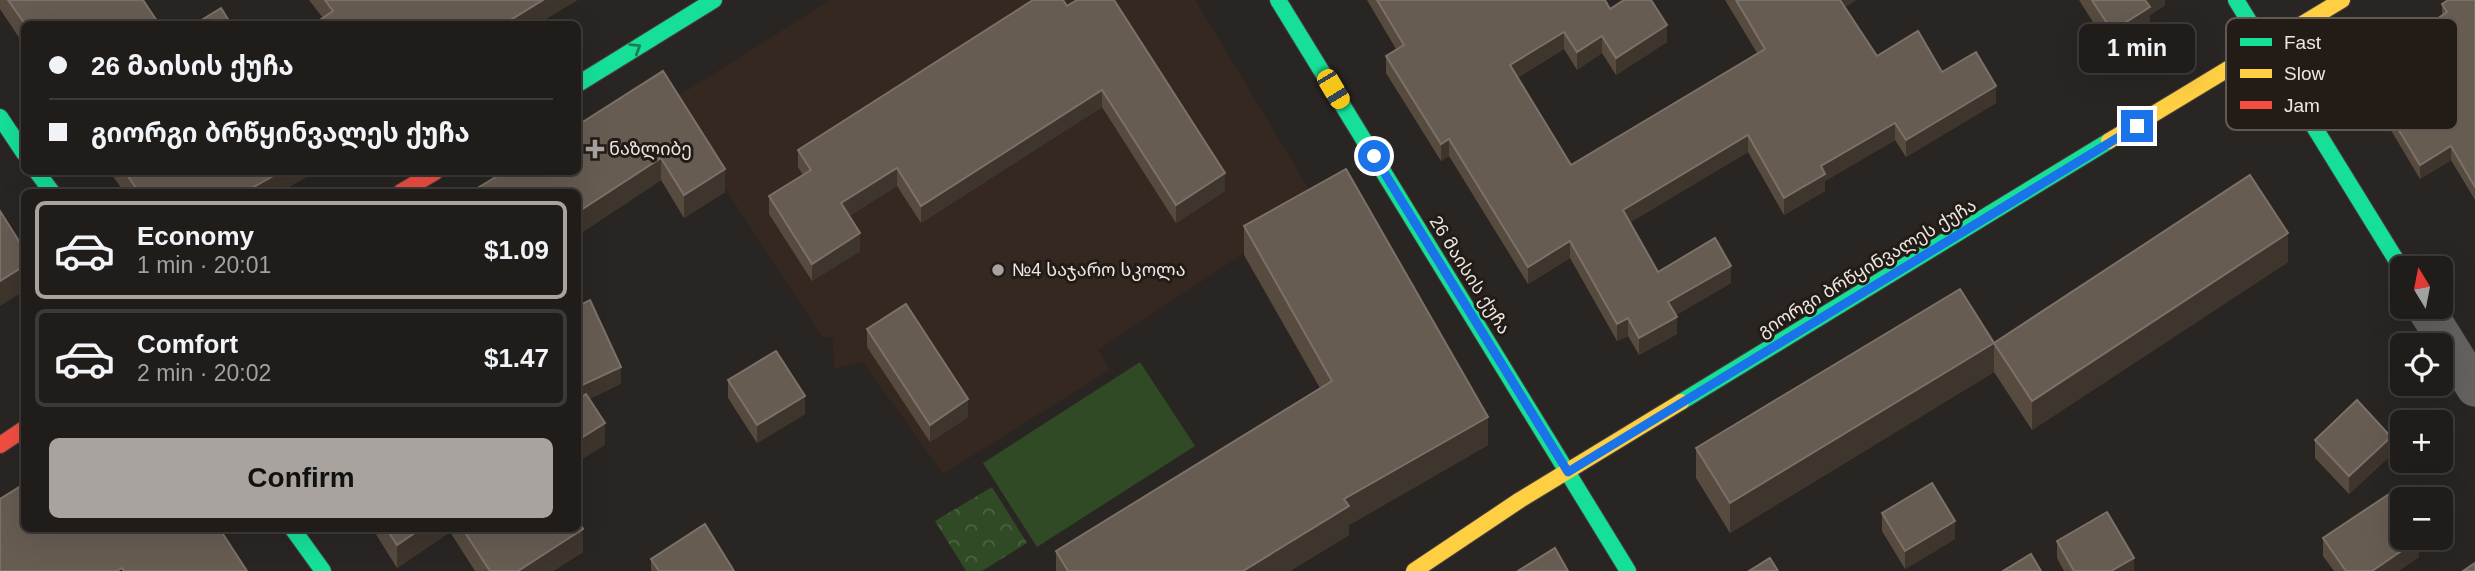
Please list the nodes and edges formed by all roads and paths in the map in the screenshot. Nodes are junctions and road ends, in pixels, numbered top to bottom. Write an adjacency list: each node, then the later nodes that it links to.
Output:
1 (714, 0): 8 (street, one-way to 1)
2 (1278, 0): 19 (street, 26 მაისის ქუჩა)
3 (2236, 0): 5 (street)
4 (2342, 0): 6 (street, გიორგი ბრწყინვალეს ქუჩა)
5 (2247, 18)
6 (2314, 18)
7 (2226, 72): 19 (street, გიორგი ბრწყინვალეს ქუჩა)
8 (581, 82)
9 (0, 117): 11 (street)
10 (2316, 130): 14 (street)
11 (21, 148)
12 (430, 175): 13 (street)
13 (406, 189)
14 (2394, 256)
15 (2432, 319): 16 (street)
16 (2475, 388)
17 (21, 431): 18 (street)
18 (0, 445)
19 (1568, 472): 22 (street, გიორგი ბრწყინვალეს ქუჩა); 23 (street, 26 მაისის ქუჩა)
20 (295, 532): 21 (street)
21 (323, 571)
22 (1414, 571)
23 (1628, 571)

